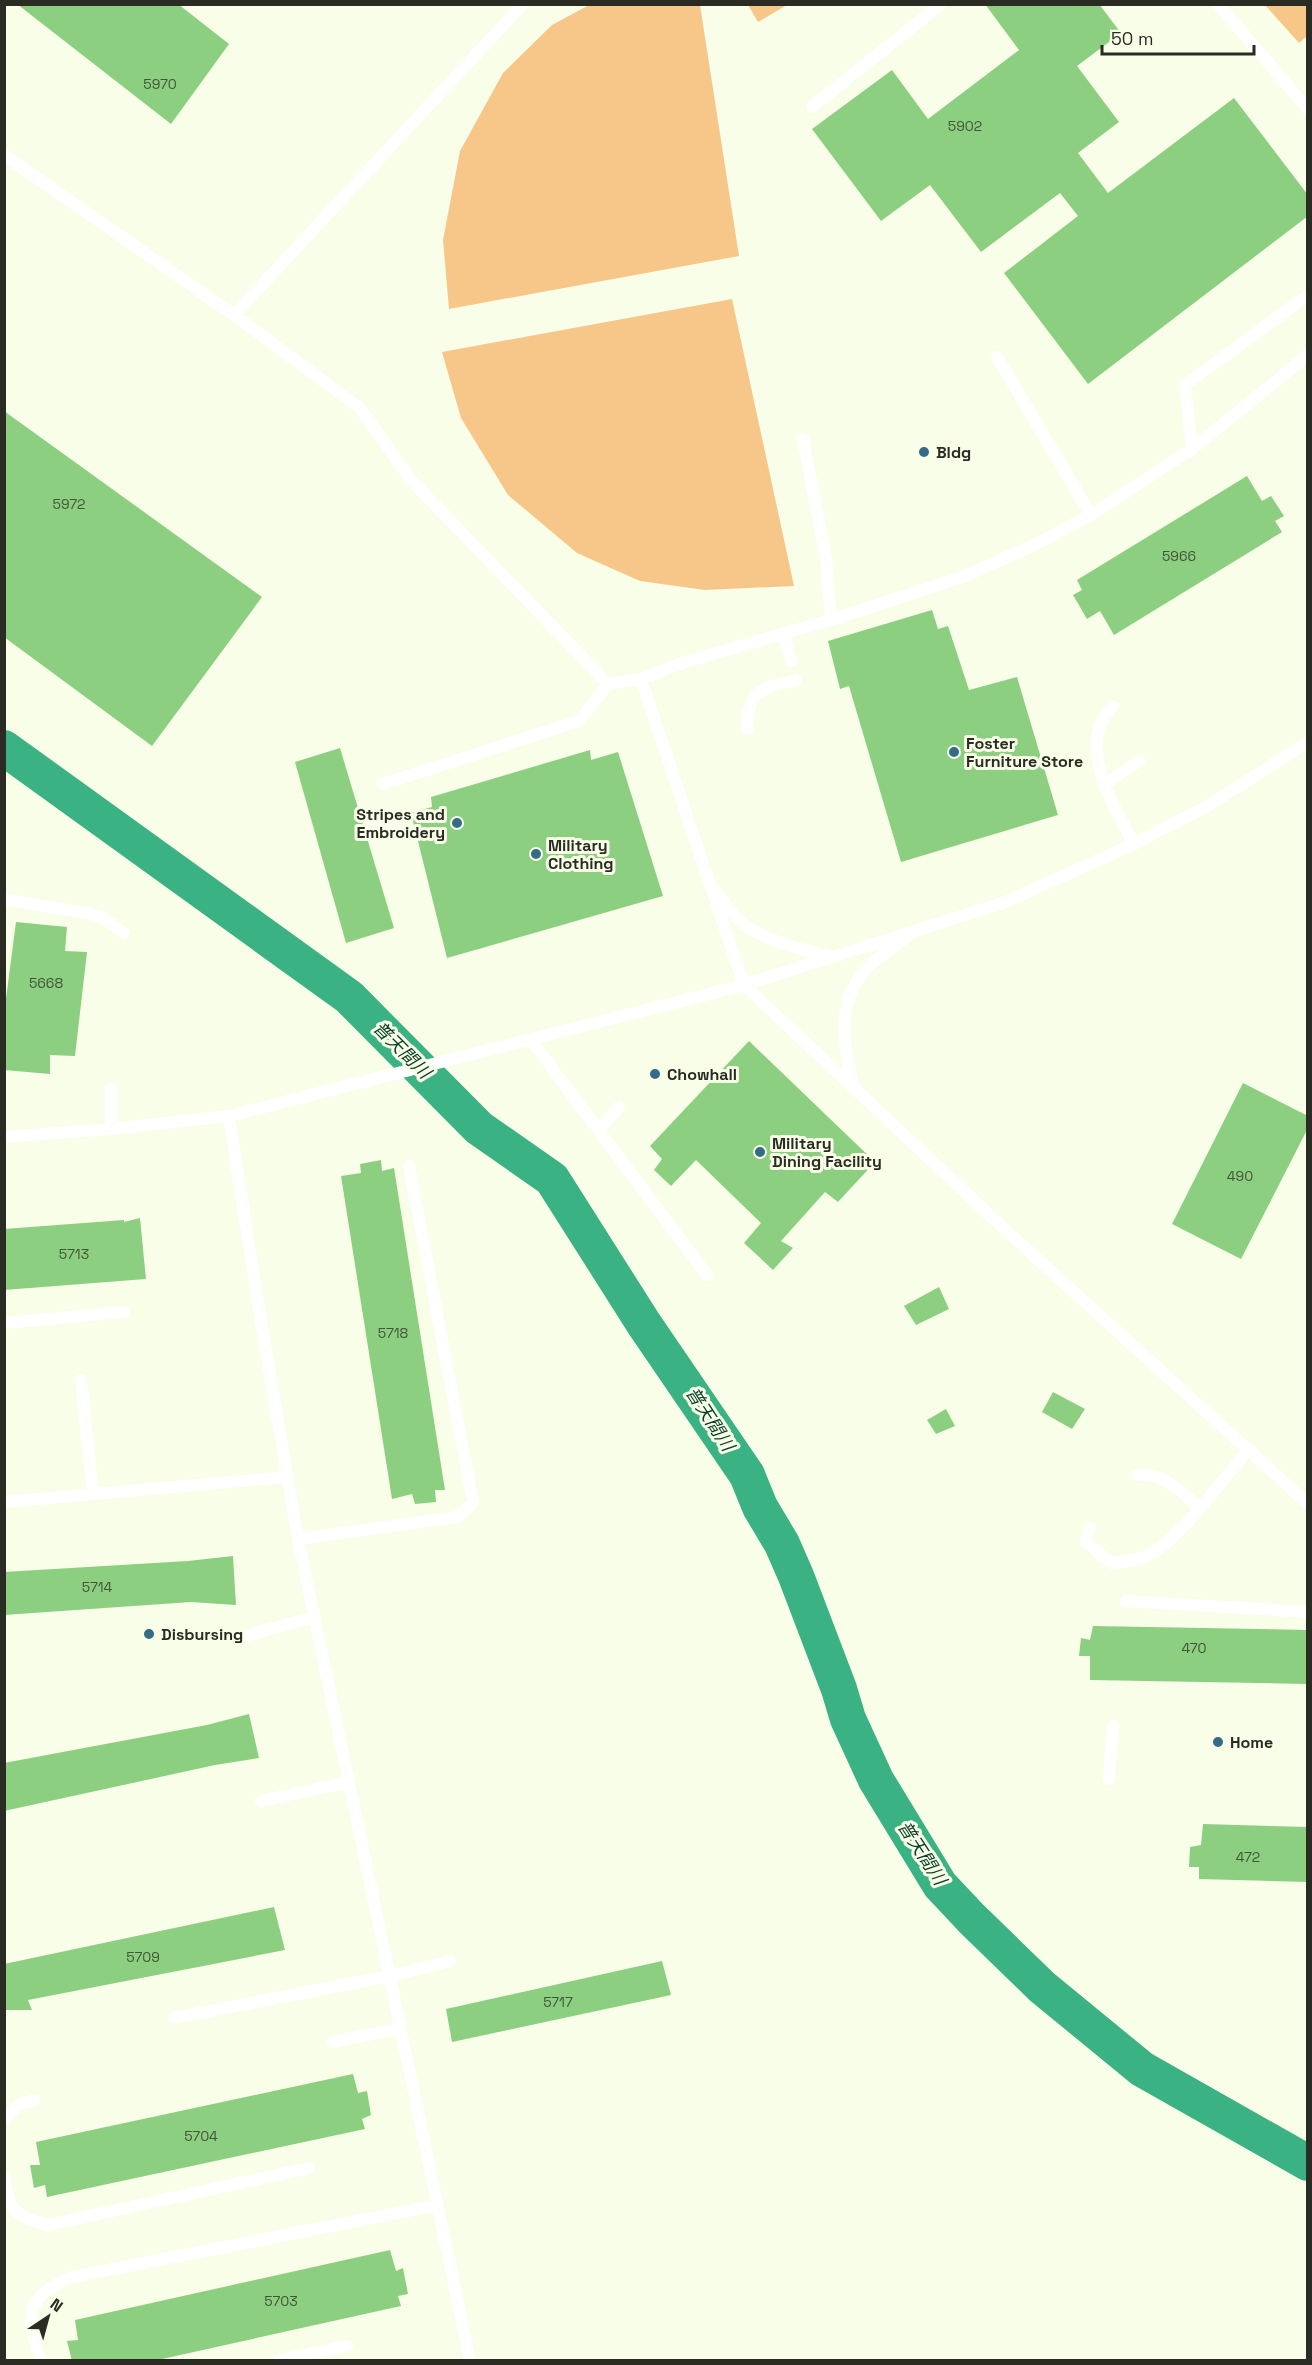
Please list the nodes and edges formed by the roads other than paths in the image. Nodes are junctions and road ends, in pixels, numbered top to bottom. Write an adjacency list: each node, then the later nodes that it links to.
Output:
1 (523, 4): 8 (lane)
2 (941, 4): 4 (lane)
3 (1218, 4): 5 (lane)
4 (812, 108)
5 (1308, 109)
6 (4, 155): 8 (lane)
7 (1308, 295): 12 (lane)
8 (234, 315): 19 (lane)
9 (1308, 355): 12 (lane)
10 (997, 357): 13 (lane)
11 (803, 439): 14 (lane)
12 (1192, 449): 13 (lane)
13 (1091, 515): 14 (lane)
14 (831, 620): 15 (lane)
15 (783, 633): 16 (lane); 17 (lane)
16 (791, 661)
17 (640, 680): 19 (lane); 27 (lane)
18 (796, 680): 21 (lane)
19 (608, 684): 24 (lane)
20 (1113, 706): 25 (lane)
21 (747, 729)
22 (1308, 742): 26 (lane)
23 (1138, 761): 25 (lane)
24 (383, 784)
25 (1104, 785): 26 (lane)
26 (1134, 844): 29 (lane)
27 (709, 880): 31 (lane); 32 (lane)
28 (8, 900): 30 (lane)
29 (915, 931): 31 (lane); 34 (lane)
30 (124, 933)
31 (832, 957): 32 (lane)
32 (744, 985): 33 (lane); 34 (lane)
33 (531, 1040): 37 (lane); 39 (lane)
34 (853, 1087): 46 (lane)
35 (111, 1089): 38 (lane)
36 (619, 1107): 39 (lane)
37 (229, 1116): 38 (lane); 48 (lane)
38 (111, 1129): 40 (lane)
39 (599, 1130): 42 (lane)
40 (4, 1137)
41 (408, 1166): 54 (lane)
42 (707, 1275)
43 (124, 1312): 44 (lane)
44 (4, 1323)
45 (81, 1380): 49 (lane)
46 (1249, 1449): 51 (lane); 52 (lane)
47 (1137, 1474): 52 (lane)
48 (286, 1477): 49 (lane); 54 (lane)
49 (93, 1494): 50 (lane)
50 (4, 1502)
51 (1308, 1504)
52 (1199, 1507): 53 (lane)
53 (1090, 1528)
54 (298, 1539): 57 (lane)
55 (1126, 1601): 56 (lane)
56 (1308, 1612)
57 (314, 1617): 58 (lane); 61 (lane)
58 (238, 1638)
59 (1113, 1726): 60 (lane)
60 (1110, 1779)
61 (349, 1782): 62 (lane); 64 (lane)
62 (261, 1801)
63 (450, 1961): 64 (lane)
64 (390, 1976): 65 (lane); 66 (lane)
65 (174, 2018)
66 (401, 2028): 67 (lane); 72 (lane)
67 (333, 2042)
68 (34, 2100): 69 (lane)
69 (4, 2120)
70 (309, 2168): 71 (lane)
71 (4, 2177)
72 (438, 2205): 74 (lane); 76 (lane)
73 (347, 2346): 75 (lane)
74 (40, 2361)
75 (280, 2361)
76 (470, 2361)

